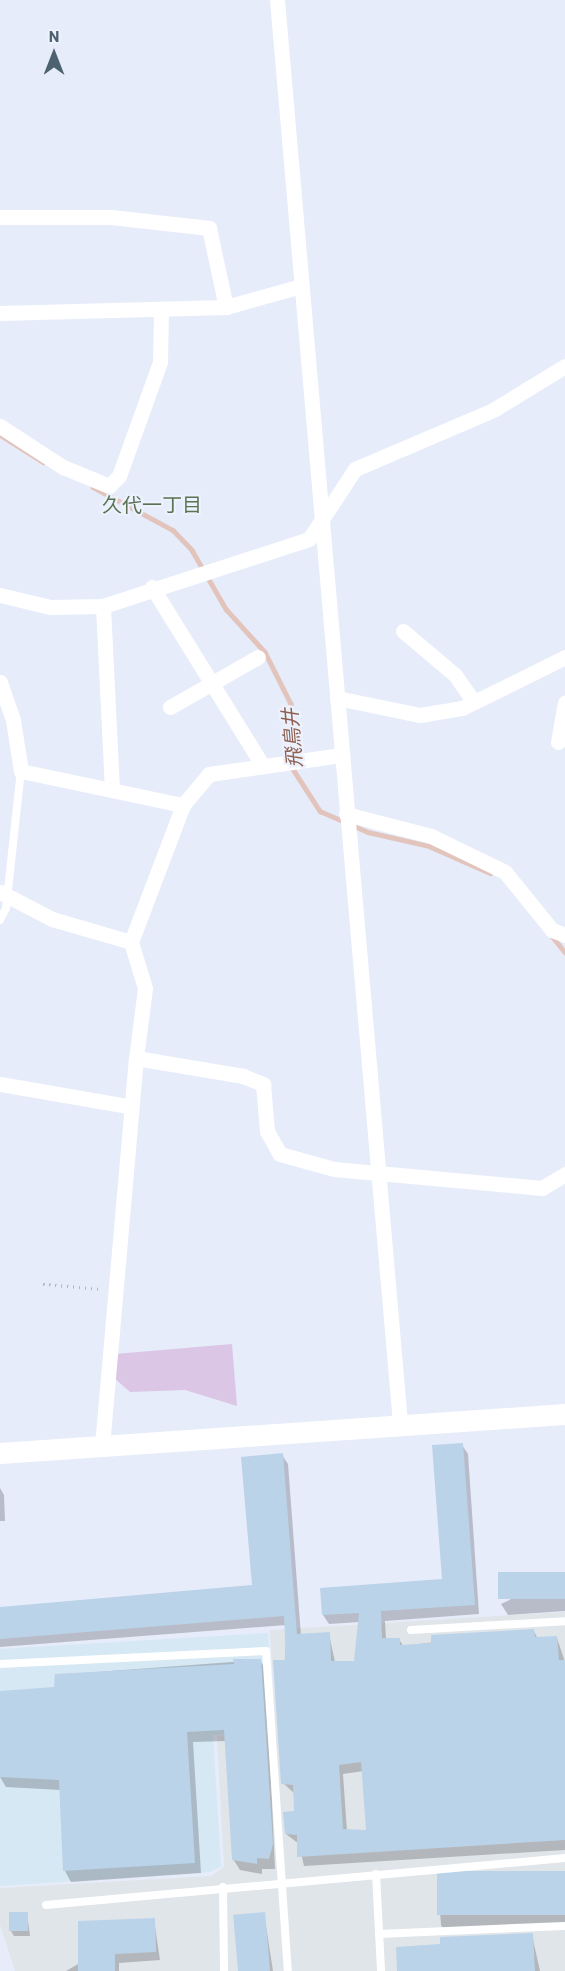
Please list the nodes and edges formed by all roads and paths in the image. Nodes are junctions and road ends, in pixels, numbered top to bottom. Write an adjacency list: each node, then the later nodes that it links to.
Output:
1 (277, 0): 3 (street)
2 (0, 217): 4 (street)
3 (301, 286): 4 (street); 9 (street)
4 (226, 307): 5 (street)
5 (161, 309): 6 (street); 8 (street)
6 (0, 313)
7 (565, 366): 9 (street)
8 (0, 426)
9 (322, 523): 10 (street); 18 (street)
10 (152, 587): 12 (street); 17 (street)
11 (0, 595): 12 (street)
12 (103, 606): 26 (street)
13 (403, 631): 19 (street)
14 (258, 657): 17 (street)
15 (565, 657): 19 (street)
16 (0, 682): 25 (street)
17 (212, 684): 21 (street); 24 (street)
18 (337, 698): 19 (street); 23 (street)
19 (474, 702)
20 (565, 704): 22 (street)
21 (170, 707)
22 (558, 742)
23 (341, 755): 24 (street); 28 (street)
24 (263, 766): 27 (street)
25 (21, 771): 26 (street); 29 (lane)
26 (112, 790): 27 (street)
27 (183, 805): 32 (street)
28 (346, 814): 31 (street); 36 (street)
29 (3, 894): 30 (lane); 32 (street)
30 (0, 920)
31 (565, 935)
32 (131, 942): 33 (street)
33 (136, 1058): 35 (street); 36 (street)
34 (0, 1084): 35 (street)
35 (128, 1106): 39 (street)
36 (377, 1173): 37 (street); 41 (street)
37 (565, 1174)
38 (43, 1284): 39 (path)
39 (113, 1290): 42 (street)
40 (565, 1414): 41 (street)
41 (400, 1424): 42 (street)
42 (102, 1446): 43 (street)
43 (0, 1453)
44 (565, 1621): 45 (lane)
45 (411, 1630)
46 (0, 1665): 49 (lane)
47 (565, 1858): 48 (lane)
48 (376, 1874): 49 (lane); 53 (lane)
49 (283, 1882): 50 (lane); 55 (lane)
50 (223, 1887): 51 (lane); 54 (lane)
51 (46, 1905)
52 (565, 1926): 53 (lane)
53 (379, 1934): 56 (lane)
54 (225, 1971)
55 (288, 1971)
56 (381, 1971)

